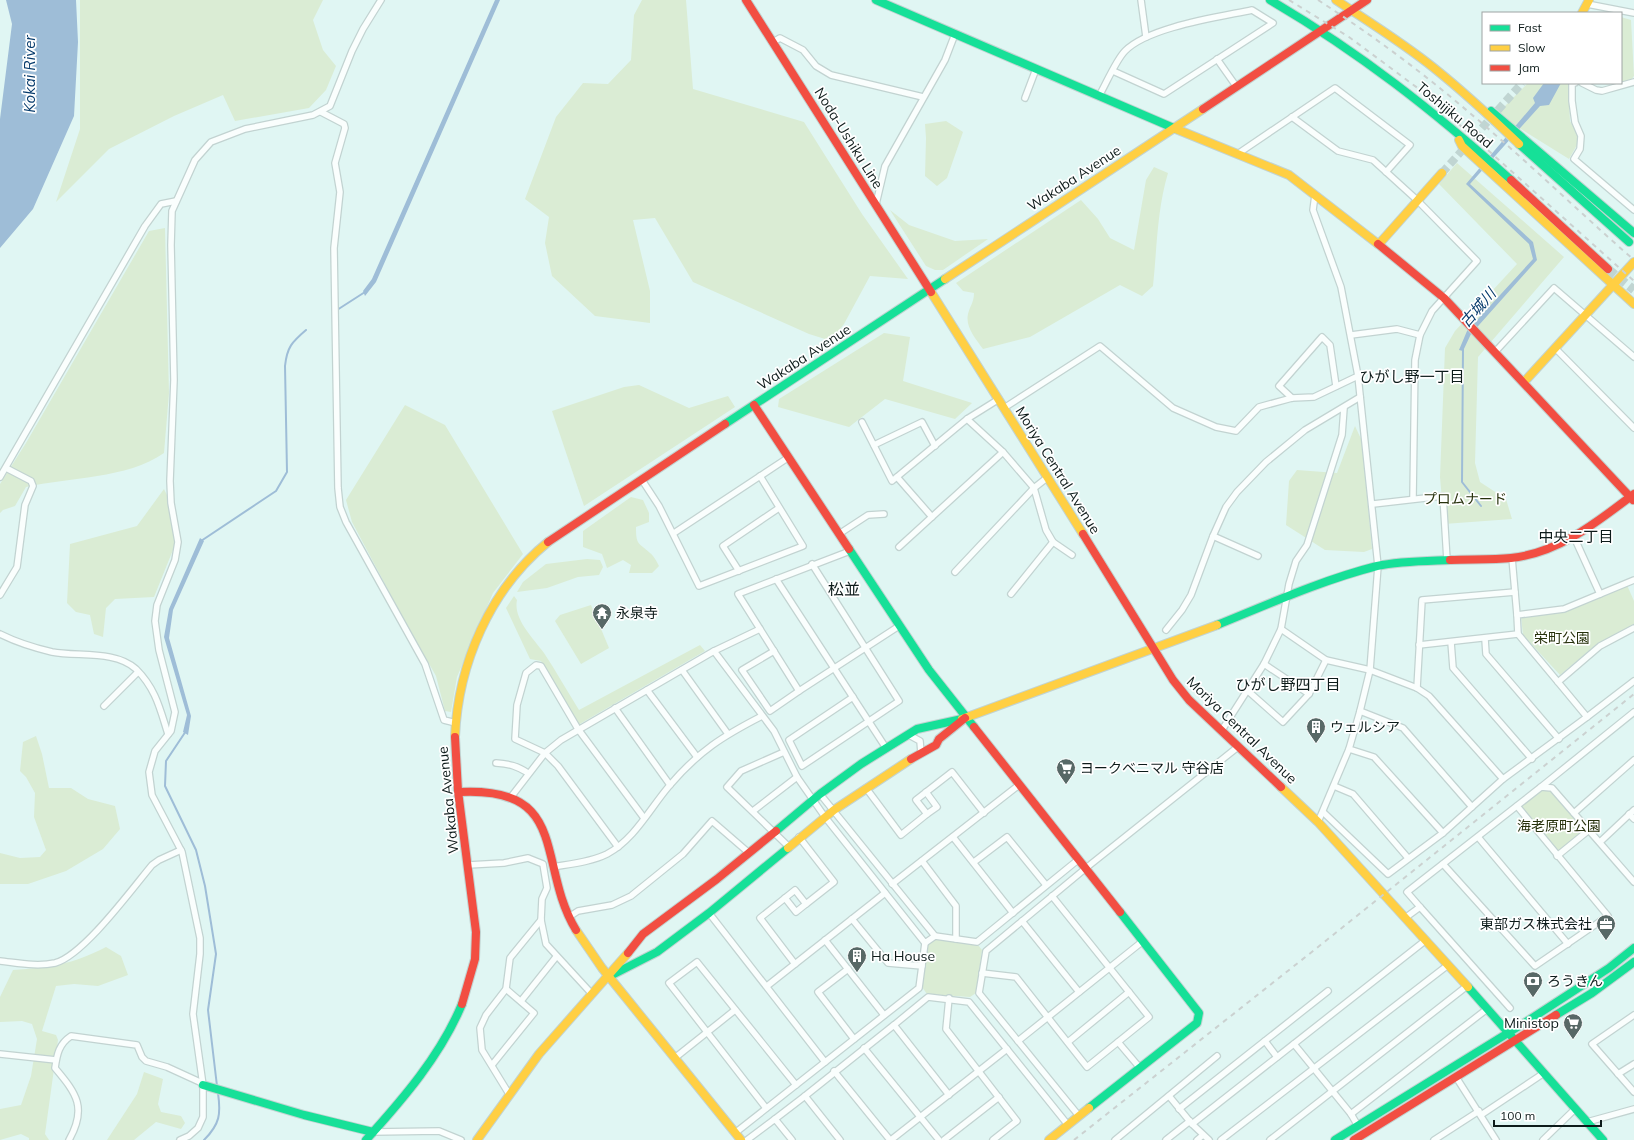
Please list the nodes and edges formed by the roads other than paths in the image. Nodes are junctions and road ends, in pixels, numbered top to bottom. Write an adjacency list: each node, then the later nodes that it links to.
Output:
1 (382, 0): 27 (street)
2 (746, 0): 15 (main road, Noda-Ushiku Line)
3 (876, 0): 13 (main road)
4 (1141, 0): 14 (street)
5 (1270, 0): 12 (main road, Toshijiku Road)
6 (1336, 0): 9 (main road, Toshijiku Road)
7 (1368, 0): 9 (main road, Wakaba Avenue)
8 (1588, 2): 10 (main road); 11 (street)
9 (1352, 10): 12 (main road, Wakaba Avenue); 17 (main road, Toshijiku Road)
10 (1583, 12)
11 (1634, 14)
12 (1320, 30): 23 (main road, Wakaba Avenue); 30 (main road, Toshijiku Road)
13 (954, 34): 18 (main road); 25 (street)
14 (1146, 37): 16 (street); 19 (street)
15 (773, 42): 25 (street); 37 (main road, Noda-Ushiku Line)
16 (1217, 59): 19 (street); 23 (street)
17 (1434, 68): 39 (main road); 40 (main road, Toshijiku Road)
18 (1036, 69): 24 (main road); 26 (street)
19 (1113, 71): 24 (street)
20 (1634, 82): 22 (street)
21 (1572, 84): 38 (street)
22 (1584, 84)
23 (1236, 86): 29 (main road, Wakaba Avenue)
24 (1099, 96): 29 (main road)
25 (923, 97): 37 (street)
26 (1025, 98)
27 (321, 112): 36 (street); 142 (street)
28 (1292, 117): 31 (street); 32 (street); 32 (street)
29 (1174, 128): 31 (main road); 45 (main road, Wakaba Avenue)
30 (1453, 130): 43 (main road, Toshijiku Road); 44 (main road)
31 (1239, 153): 34 (main road)
32 (1386, 172): 35 (street)
33 (1442, 173): 35 (main road)
34 (1315, 195): 41 (main road); 49 (street)
35 (1418, 200): 41 (main road); 46 (street)
36 (176, 201): 70 (street); 145 (street)
37 (876, 204): 45 (main road, Noda-Ushiku Line)
38 (1634, 210)
39 (1634, 233)
40 (1629, 242)
41 (1379, 244): 46 (main road)
42 (1634, 262): 44 (main road)
43 (1608, 269)
44 (1613, 285): 47 (main road); 48 (main road)
45 (930, 289): 59 (main road, Moriya Central Avenue); 60 (main road, Wakaba Avenue)
46 (1444, 298): 50 (street); 52 (main road)
47 (1634, 304)
48 (1585, 316): 51 (main road); 52 (street); 53 (street)
49 (1351, 335): 50 (street); 54 (street)
50 (1420, 335): 78 (street)
51 (1556, 349): 55 (main road); 65 (street)
52 (1495, 352): 55 (main road)
53 (1634, 357)
54 (1358, 376): 56 (street); 58 (street)
55 (1524, 382): 77 (main road)
56 (1336, 386): 57 (street); 57 (street)
57 (1292, 398): 61 (street)
58 (1360, 398): 62 (street); 79 (street)
59 (999, 399): 61 (main road, Moriya Central Avenue); 63 (street)
60 (754, 405): 69 (main road); 75 (main road, Wakaba Avenue)
61 (1004, 408): 74 (main road, Moriya Central Avenue)
62 (1344, 408): 85 (street); 104 (street)
63 (967, 419): 67 (street); 68 (street)
64 (862, 422): 66 (street)
65 (1634, 428)
66 (874, 445): 67 (street); 73 (street)
67 (935, 446): 73 (street)
68 (1003, 452): 76 (street); 82 (street)
69 (789, 457): 71 (street); 84 (main road)
70 (6, 468): 72 (street); 103 (street)
71 (760, 476): 80 (street); 83 (street)
72 (0, 477)
73 (897, 477): 82 (street)
74 (1048, 477): 76 (street); 117 (main road, Moriya Central Avenue)
75 (642, 480): 83 (street); 142 (main road, Wakaba Avenue)
76 (1034, 488): 87 (street); 97 (street)
77 (1633, 497): 86 (main road)
78 (1412, 498): 79 (street); 93 (street)
79 (1373, 504): 95 (street)
80 (779, 508): 96 (street); 96 (street)
81 (884, 514): 84 (street)
82 (932, 517): 88 (street)
83 (674, 533): 96 (street)
84 (839, 534): 89 (main road)
85 (1213, 536): 91 (street); 110 (street)
86 (1574, 537): 92 (main road); 102 (street)
87 (1053, 542): 90 (street); 101 (street)
88 (899, 547)
89 (850, 551): 94 (street); 106 (main road)
90 (1072, 555)
91 (1258, 556)
92 (1512, 558): 93 (main road); 100 (street)
93 (1447, 560): 95 (main road)
94 (812, 564): 98 (street); 116 (street)
95 (1378, 566): 104 (main road); 124 (street)
96 (739, 571)
97 (955, 572)
98 (776, 579): 108 (street); 122 (street)
99 (1634, 580): 102 (street)
100 (1515, 592): 105 (street); 115 (street)
101 (1011, 594)
102 (1600, 594): 105 (street)
103 (0, 595)
104 (1286, 597): 107 (street); 117 (main road)
105 (1516, 615): 112 (street)
106 (899, 626): 116 (street); 140 (main road)
107 (1281, 628): 120 (street); 121 (street)
108 (760, 629): 118 (street); 119 (street)
109 (1634, 629): 127 (street)
110 (1166, 630)
111 (0, 634): 125 (street)
112 (1518, 634): 113 (street); 127 (street)
113 (1485, 639): 114 (street); 148 (street)
114 (1451, 642): 115 (street); 156 (street)
115 (1419, 645): 128 (street)
116 (865, 649): 122 (street); 141 (street)
117 (1154, 649): 140 (main road); 144 (main road, Moriya Central Avenue)
118 (714, 651): 123 (street); 138 (street)
119 (774, 651): 130 (street); 130 (street)
120 (1326, 660): 124 (street); 132 (street)
121 (1264, 664): 131 (street); 132 (street)
122 (834, 669): 130 (street); 133 (street)
123 (682, 670): 129 (street); 146 (street)
124 (1370, 670): 128 (street); 136 (street)
125 (138, 672): 134 (street); 145 (street)
126 (1634, 681): 139 (street)
127 (1558, 682): 139 (street)
128 (1417, 688): 161 (street)
129 (647, 690): 135 (street); 155 (street)
130 (799, 691)
131 (1248, 691): 132 (street); 144 (street)
132 (1309, 694)
133 (853, 697): 141 (street); 141 (street)
134 (104, 706)
135 (615, 708): 143 (street); 162 (street)
136 (1360, 711): 151 (street); 173 (street)
137 (1634, 712): 165 (street)
138 (762, 716): 146 (street); 152 (street)
139 (1587, 717): 148 (street)
140 (965, 718): 147 (main road); 154 (main road); 163 (main road)
141 (868, 721): 150 (street)
142 (456, 723): 167 (main road, Wakaba Avenue)
143 (578, 729): 153 (street); 153 (street); 182 (street)
144 (1222, 730): 149 (main road, Moriya Central Avenue)
145 (168, 734): 194 (street)
146 (728, 734): 155 (street)
147 (909, 735): 150 (main road); 154 (street)
148 (1559, 739): 156 (street)
149 (1239, 746): 184 (main road, Moriya Central Avenue); 204 (street)
150 (886, 748): 169 (main road)
151 (1349, 749): 164 (street); 187 (street)
152 (784, 752): 160 (street); 175 (street)
153 (545, 753): 159 (street); 193 (street)
154 (921, 753): 166 (main road)
155 (697, 757): 162 (street)
156 (1532, 759): 161 (street)
157 (1634, 760): 180 (street)
158 (496, 763): 159 (street)
159 (528, 773): 170 (street)
160 (797, 777): 171 (street); 175 (street)
161 (1503, 780): 173 (street)
162 (670, 784): 182 (street)
163 (1019, 785): 178 (street); 198 (main road)
164 (1334, 786): 176 (street); 197 (street)
165 (1542, 787): 172 (street); 180 (street)
166 (866, 788): 174 (main road); 179 (street)
167 (459, 792): 170 (main road); 202 (main road, Wakaba Avenue)
168 (926, 792): 178 (street); 179 (street); 179 (street)
169 (820, 794): 171 (main road); 174 (street)
170 (511, 797): 203 (main road)
171 (813, 799): 181 (street); 186 (main road)
172 (1516, 806): 190 (street); 196 (street)
173 (1472, 807): 187 (street)
174 (834, 810): 181 (main road); 206 (street)
175 (753, 811): 186 (street)
176 (1323, 812): 184 (street); 197 (street)
177 (1632, 812): 183 (street); 191 (street)
178 (984, 813): 189 (street)
179 (927, 814)
180 (1574, 814): 185 (street)
181 (825, 817): 188 (main road); 208 (street)
182 (644, 818): 193 (street)
183 (1634, 819)
184 (1318, 822): 216 (main road, Moriya Central Avenue)
185 (1589, 830): 191 (street); 196 (street)
186 (774, 832): 192 (street); 195 (main road)
187 (1442, 833): 197 (street)
188 (799, 837): 192 (main road); 211 (street)
189 (953, 837): 199 (street); 200 (street)
190 (1478, 837): 201 (street); 226 (street)
191 (1600, 842): 205 (street)
192 (788, 846): 213 (main road)
193 (618, 847): 203 (street)
194 (181, 850): 229 (street); 280 (street)
195 (749, 853): 215 (street); 237 (main road)
196 (1557, 856): 226 (street)
197 (1408, 858)
198 (1079, 859): 204 (main road); 207 (street)
199 (922, 861): 206 (street); 221 (street)
200 (974, 862): 207 (street); 214 (street)
201 (1443, 864): 212 (street); 226 (street)
202 (468, 865): 218 (street); 302 (main road, Wakaba Avenue)
203 (553, 867): 215 (main road)
204 (1086, 868): 209 (street); 224 (main road)
205 (1634, 882)
206 (892, 884): 220 (street)
207 (1046, 886): 214 (street)
208 (885, 893): 217 (street); 225 (street)
209 (1052, 896): 219 (street); 234 (street)
210 (785, 898): 211 (street); 211 (street); 231 (street)
211 (806, 904)
212 (1420, 907): 216 (street); 247 (street)
213 (708, 913): 237 (main road); 238 (street)
214 (1013, 913): 221 (street)
215 (569, 917): 237 (main road)
216 (1405, 918): 223 (main road, Moriya Central Avenue)
217 (852, 919): 222 (street); 233 (street)
218 (540, 920): 228 (street); 240 (street)
219 (1022, 921): 236 (street); 242 (street)
220 (935, 936): 221 (street); 225 (street)
221 (956, 938)
222 (825, 940): 231 (street); 235 (street)
223 (1426, 940): 232 (main road, Moriya Central Avenue); 262 (street)
224 (1142, 941): 234 (street); 273 (main road)
225 (925, 943): 233 (street)
226 (1568, 944)
227 (1634, 948): 255 (main road)
228 (556, 957): 244 (street); 246 (street)
229 (0, 961)
230 (1634, 962): 257 (main road)
231 (796, 964): 238 (street)
232 (1448, 965): 239 (main road, Moriya Central Avenue); 274 (street)
233 (922, 966): 250 (street)
234 (1109, 967): 242 (street); 243 (street)
235 (848, 969): 250 (street); 256 (street)
236 (982, 973): 252 (street); 258 (street)
237 (609, 976): 244 (main road); 267 (main road)
238 (767, 986): 270 (street)
239 (1467, 986): 248 (main road, Moriya Central Avenue); 282 (street)
240 (506, 989): 246 (street); 272 (street)
241 (1328, 991): 259 (street)
242 (1079, 992): 252 (street)
243 (1129, 992): 260 (street); 261 (street)
244 (591, 993): 284 (main road)
245 (949, 998): 253 (street); 264 (street); 276 (street)
246 (521, 1001): 272 (street)
247 (1510, 1008)
248 (1487, 1009): 255 (main road, Moriya Central Avenue); 294 (street)
249 (735, 1010): 254 (street); 254 (street); 281 (street)
250 (884, 1015): 256 (street)
251 (1634, 1015): 278 (street)
252 (1048, 1017): 258 (street); 260 (street)
253 (894, 1025): 263 (street); 285 (street)
254 (707, 1032): 267 (street); 289 (street)
255 (1508, 1033): 257 (main road, Moriya Central Avenue); 301 (main road)
256 (854, 1039): 270 (street)
257 (1515, 1040): 277 (main road, Moriya Central Avenue); 279 (main road)
258 (1018, 1041): 295 (street)
259 (1265, 1041): 268 (street); 290 (street)
260 (1068, 1042): 261 (street)
261 (1118, 1042): 273 (street)
262 (1294, 1044): 268 (street); 274 (street)
263 (864, 1048): 275 (street); 296 (street)
264 (1007, 1050): 276 (street); 300 (street)
265 (0, 1054): 269 (street)
266 (1217, 1056): 287 (street)
267 (676, 1057): 303 (main road)
268 (1277, 1057): 299 (street)
269 (56, 1060): 280 (street); 307 (street)
270 (825, 1062): 281 (street)
271 (1634, 1064): 278 (street)
272 (492, 1065): 284 (street)
273 (1140, 1068): 295 (main road)
274 (1313, 1069): 282 (street); 324 (street)
275 (834, 1071): 286 (street); 315 (street)
276 (979, 1072): 285 (street); 288 (street)
277 (1544, 1073): 291 (main road, Moriya Central Avenue); 293 (street)
278 (1618, 1074): 283 (street)
279 (1456, 1077): 293 (street); 305 (main road)
280 (202, 1084): 302 (main road); 308 (street)
281 (796, 1085): 289 (street)
282 (1332, 1092): 294 (street); 325 (street)
283 (1634, 1092)
284 (509, 1094): 306 (main road)
285 (950, 1095): 296 (street)
286 (805, 1096): 297 (street); 314 (street)
287 (1169, 1096): 290 (street); 320 (street)
288 (999, 1097): 317 (street); 318 (street)
289 (766, 1108): 303 (street)
290 (1180, 1109): 299 (street)
291 (1575, 1109): 298 (main road, Moriya Central Avenue); 330 (street)
292 (1634, 1109): 298 (street)
293 (1480, 1113): 328 (street); 329 (street)
294 (1351, 1114): 301 (street)
295 (1079, 1116): 300 (main road)
296 (921, 1117): 315 (street); 316 (street)
297 (775, 1119): 312 (street); 313 (street)
298 (1587, 1122): 331 (main road, Moriya Central Avenue)
299 (1191, 1123): 304 (street); 321 (street)
300 (1068, 1125): 319 (main road)
301 (1358, 1126): 326 (main road)
302 (373, 1132): 309 (main road, Wakaba Avenue); 310 (street)
303 (736, 1133): 311 (main road)
304 (1203, 1135): 322 (street); 323 (street)
305 (1366, 1136): 327 (main road)
306 (479, 1139)
307 (68, 1140)
308 (180, 1140)
309 (366, 1140)
310 (461, 1140)
311 (741, 1140)
312 (747, 1140)
313 (792, 1140)
314 (840, 1140)
315 (890, 1140)
316 (939, 1140)
317 (944, 1140)
318 (993, 1140)
319 (1049, 1140)
320 (1115, 1140)
321 (1166, 1140)
322 (1197, 1140)
323 (1209, 1140)
324 (1221, 1140)
325 (1270, 1140)
326 (1335, 1140)
327 (1354, 1140)
328 (1434, 1140)
329 (1496, 1140)
330 (1543, 1140)
331 (1603, 1140)

